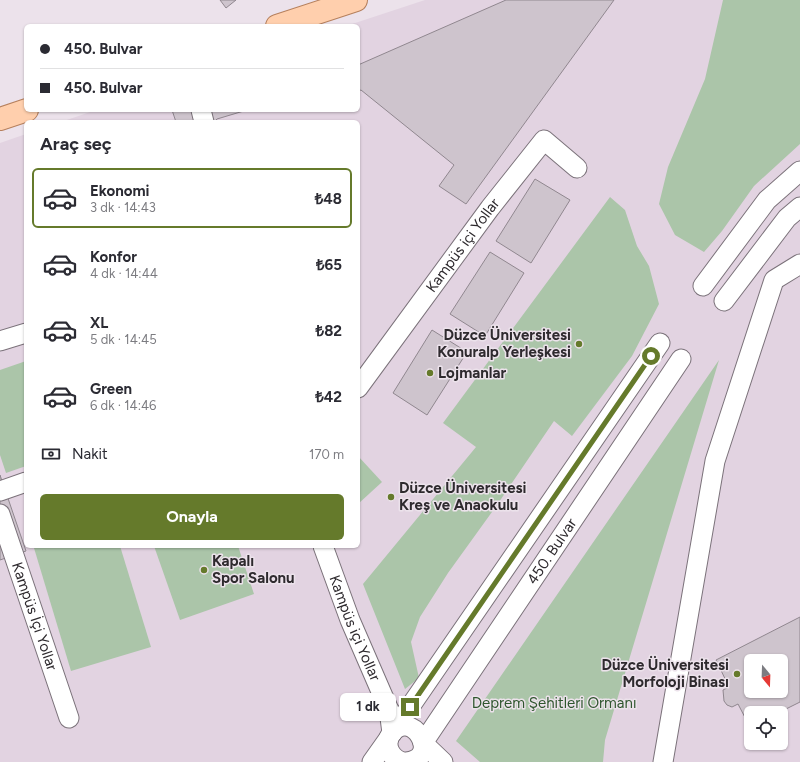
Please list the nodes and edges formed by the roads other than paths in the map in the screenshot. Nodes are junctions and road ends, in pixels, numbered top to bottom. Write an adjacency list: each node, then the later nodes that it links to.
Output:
1 (356, 0): 2 (main road)
2 (283, 24)
3 (24, 111): 4 (main road)
4 (0, 119)
5 (577, 168): 13 (street, Kampüs içi Yollar)
6 (800, 171): 7 (street)
7 (800, 206)
8 (800, 264): 25 (street)
9 (24, 334): 10 (street)
10 (0, 342)
11 (660, 343): 19 (street, 450. Bulvar)
12 (681, 360): 20 (street, 450. Bulvar)
13 (360, 385)
14 (24, 483): 15 (street)
15 (0, 491)
16 (0, 514): 18 (street, Kampüs İçi Yollar)
17 (324, 548): 19 (street, Kampüs içi Yollar)
18 (69, 718)
19 (390, 736): 20 (street); 21 (street, 450. Bulvar); 22 (street)
20 (423, 743): 23 (street); 24 (street)
21 (372, 762)
22 (406, 762): 23 (street)
23 (411, 762)
24 (443, 762)
25 (663, 762)

